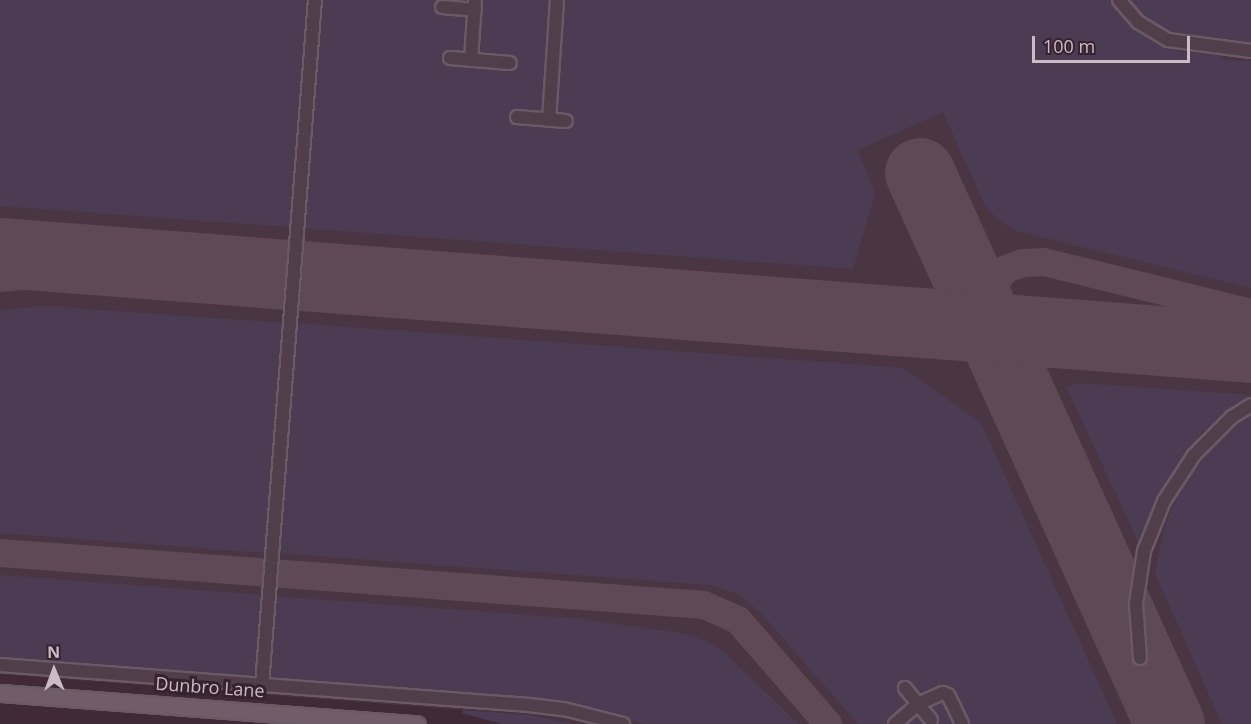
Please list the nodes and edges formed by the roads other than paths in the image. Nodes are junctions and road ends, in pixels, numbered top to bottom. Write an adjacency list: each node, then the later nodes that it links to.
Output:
1 (315, 0): 16 (lane)
2 (557, 0): 11 (lane)
3 (1119, 0): 6 (lane)
4 (475, 5): 5 (lane); 8 (lane)
5 (442, 7)
6 (1251, 51)
7 (450, 58): 8 (lane)
8 (471, 60): 9 (lane)
9 (510, 63)
10 (517, 117): 11 (lane)
11 (549, 120): 12 (lane)
12 (566, 121)
13 (1251, 405): 14 (lane)
14 (1140, 658)
15 (0, 665): 16 (lane)
16 (262, 685): 23 (lane)
17 (905, 688): 19 (lane)
18 (0, 693): 20 (main road, Dunbro Lane)
19 (918, 704): 21 (lane); 24 (lane); 25 (lane)
20 (288, 718): 22 (main road, Dunbro Lane)
21 (931, 720)
22 (417, 724)
23 (624, 724)
24 (895, 724)
25 (962, 724)

